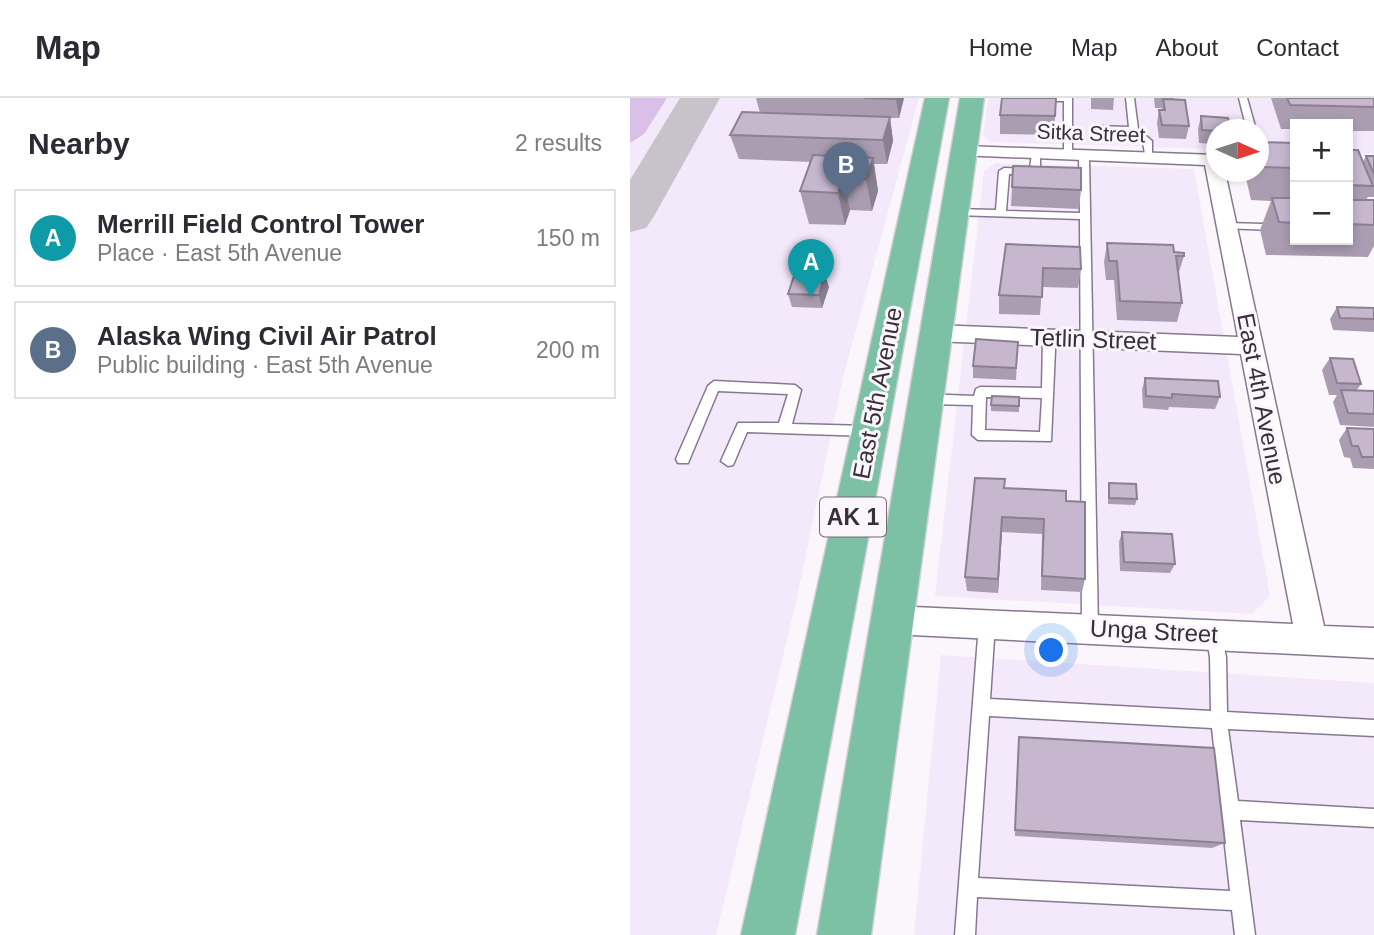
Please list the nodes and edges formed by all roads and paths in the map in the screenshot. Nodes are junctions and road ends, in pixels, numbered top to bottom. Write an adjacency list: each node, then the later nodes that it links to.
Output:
1 (937, 98): 29 (highway, East 5th Avenue / AK 1)
2 (972, 98): 9 (highway, East 5th Avenue / AK 1)
3 (1052, 98): 13 (lane)
4 (1130, 98): 8 (lane)
5 (1243, 98): 6 (lane)
6 (1249, 119)
7 (1094, 129): 8 (lane)
8 (1134, 130): 10 (lane)
9 (964, 151): 12 (street, Sitka Street); 16 (highway, East 5th Avenue / AK 1)
10 (1149, 158): 11 (street, Sitka Street); 13 (street, Sitka Street)
11 (1206, 160)
12 (1035, 163): 13 (street, Sitka Street); 14 (lane); 17 (lane)
13 (1077, 165): 18 (lane)
14 (1048, 172)
15 (1218, 182): 19 (street, East 4th Avenue)
16 (954, 212): 17 (lane); 21 (highway, East 5th Avenue / AK 1)
17 (1001, 213): 18 (lane)
18 (1084, 216): 23 (lane)
19 (1227, 226): 20 (lane); 24 (street, East 4th Avenue)
20 (1290, 228)
21 (934, 332): 22 (street, Tetlin Street); 26 (highway, East 5th Avenue / AK 1)
22 (1049, 338): 23 (street, Tetlin Street); 25 (lane)
23 (1085, 339): 24 (street, Tetlin Street); 34 (lane)
24 (1251, 346): 36 (street, East 4th Avenue)
25 (1048, 393): 27 (lane); 27 (lane)
26 (925, 399): 27 (lane); 32 (highway, East 5th Avenue / AK 1)
27 (979, 401)
28 (784, 428): 29 (lane); 30 (lane); 31 (lane)
29 (870, 431): 45 (highway, East 5th Avenue / AK 1)
30 (683, 459)
31 (729, 461)
32 (892, 620): 33 (street, Unga Street); 46 (highway, East 5th Avenue / AK 1)
33 (986, 624): 34 (street, Unga Street); 38 (lane)
34 (1090, 628): 35 (street, Unga Street)
35 (1214, 634): 36 (street, Unga Street); 39 (lane)
36 (1311, 639): 37 (street, Unga Street)
37 (1374, 643)
38 (980, 707): 39 (lane); 43 (lane)
39 (1219, 720): 40 (lane); 41 (lane)
40 (1374, 728)
41 (1230, 810): 42 (lane); 44 (lane)
42 (1374, 818)
43 (968, 887): 44 (lane); 47 (lane)
44 (1241, 901): 48 (lane)
45 (768, 935)
46 (845, 935)
47 (965, 935)
48 (1245, 935)

